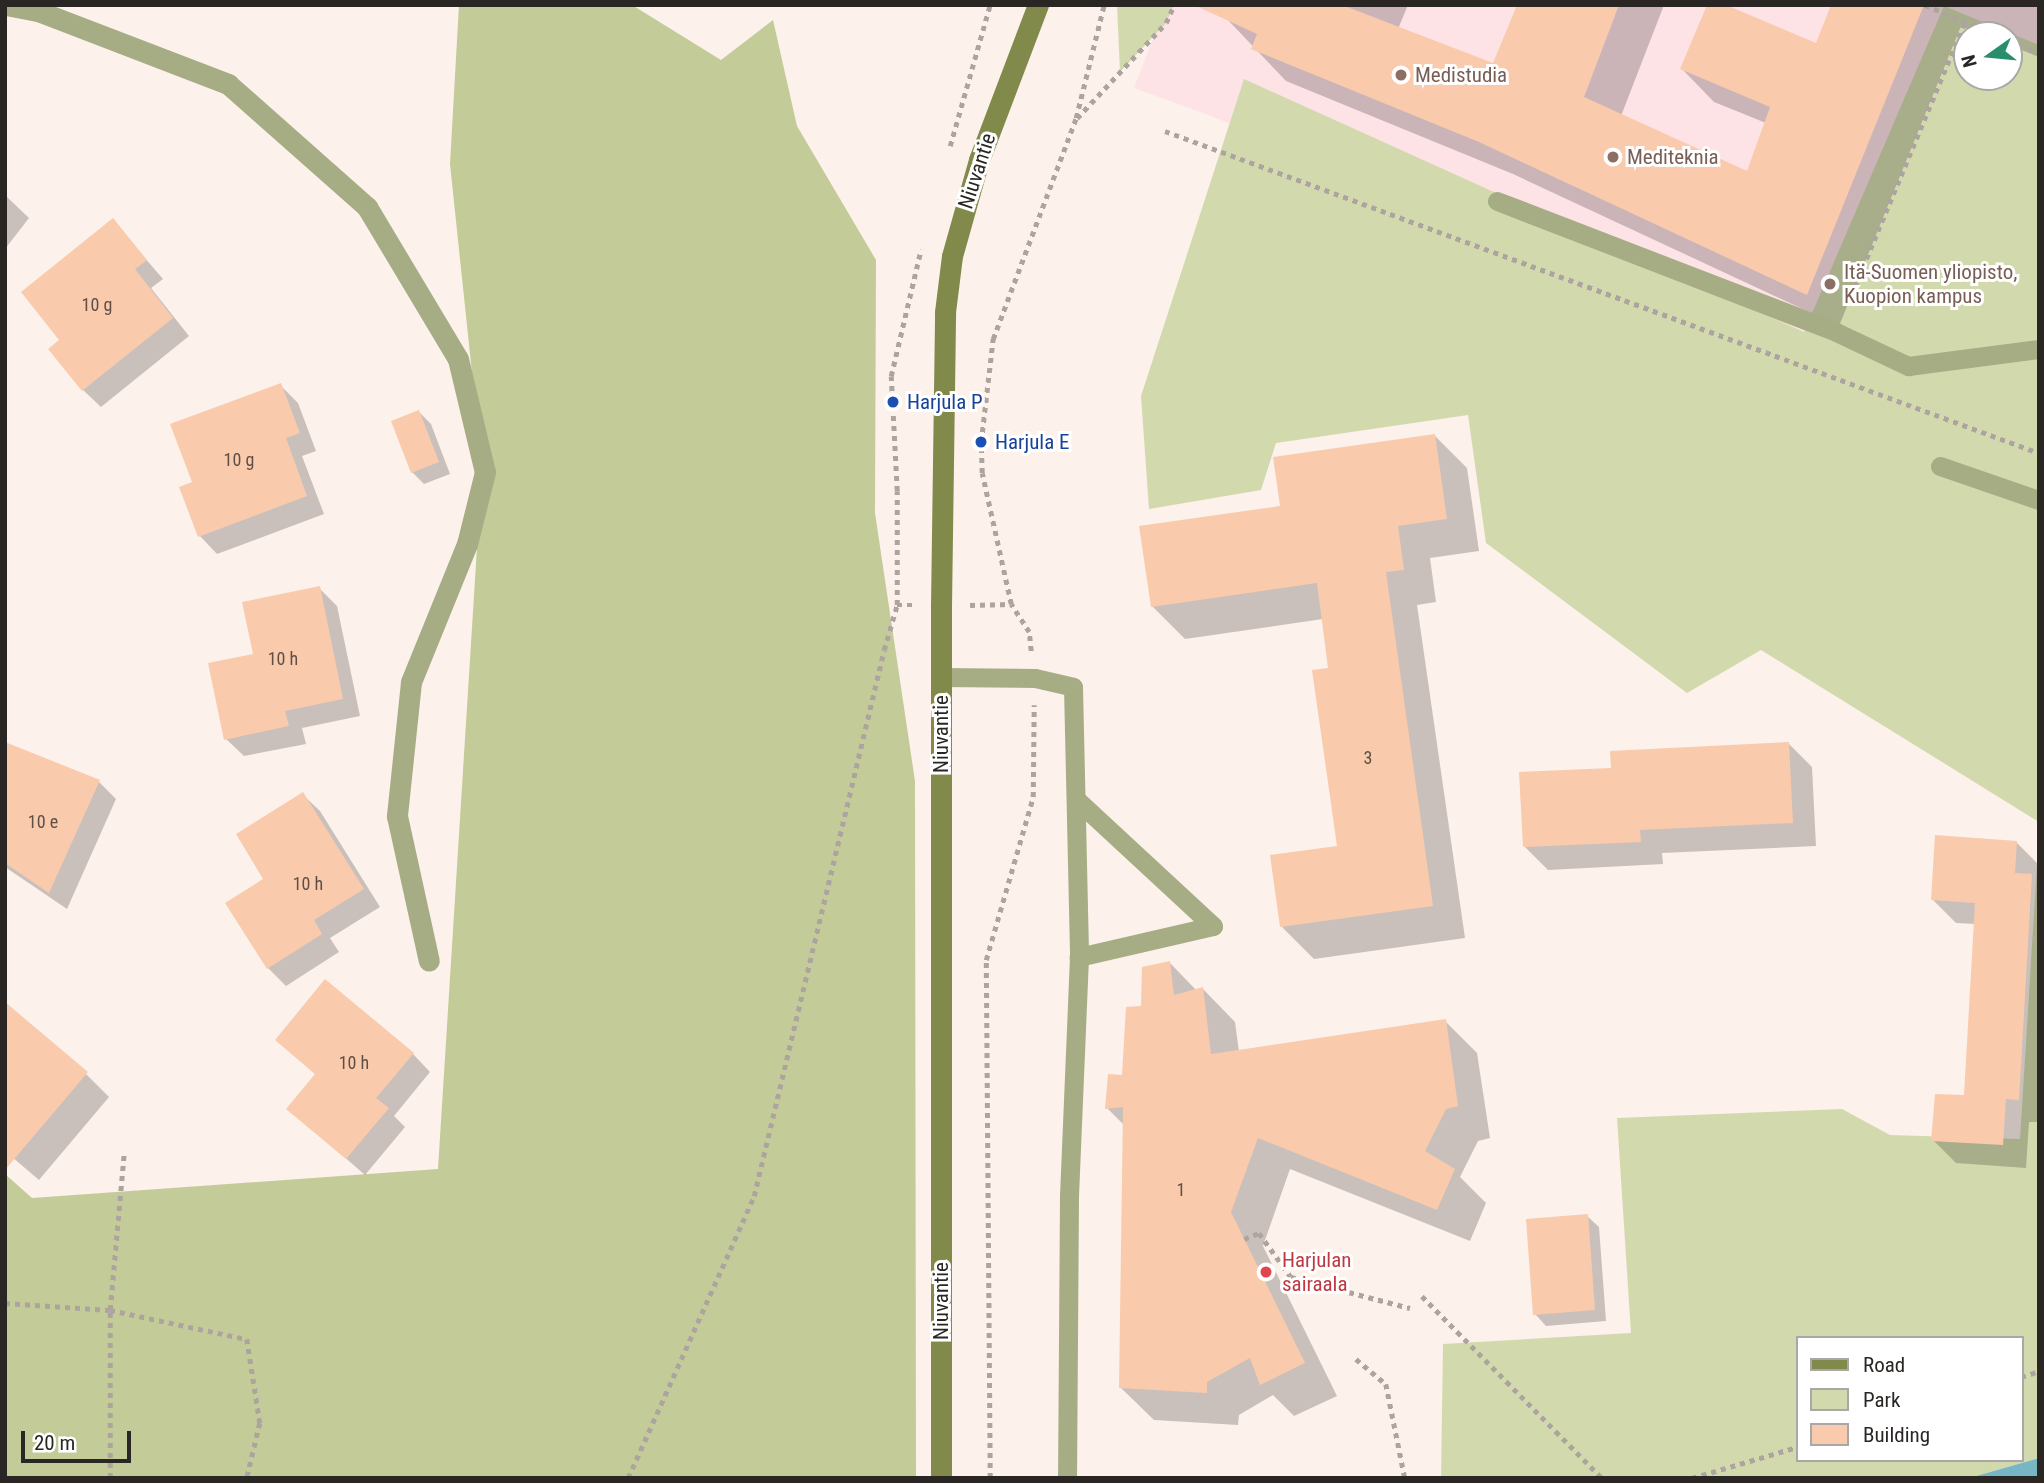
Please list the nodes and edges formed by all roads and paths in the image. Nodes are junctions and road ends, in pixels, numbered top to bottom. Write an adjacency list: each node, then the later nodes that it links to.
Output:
1 (6, 5): 22 (street)
2 (1038, 5): 17 (street, Niuvantie)
3 (1104, 5): 8 (path)
4 (1174, 5): 8 (path)
5 (1925, 5): 6 (path)
6 (1965, 21)
7 (1953, 50): 11 (path)
8 (1076, 118): 16 (path)
9 (1165, 131): 13 (path)
10 (1497, 201): 11 (lane)
11 (1836, 332): 12 (lane)
12 (2039, 349)
13 (2039, 453)
14 (1940, 466): 15 (lane)
15 (2039, 500)
16 (1011, 604): 17 (path); 19 (path)
17 (941, 606): 18 (street, Niuvantie); 33 (path)
18 (942, 677): 19 (lane); 34 (street, Niuvantie)
19 (1035, 678): 20 (lane); 35 (path)
20 (1078, 801): 21 (lane); 21 (lane)
21 (1079, 957): 36 (lane)
22 (429, 961)
23 (124, 1153): 28 (path)
24 (1244, 1239): 27 (path)
25 (1422, 1296): 38 (path)
26 (5, 1303): 28 (path)
27 (1410, 1308)
28 (110, 1310): 31 (path); 32 (path)
29 (1356, 1359): 37 (path)
30 (1796, 1447): 39 (path)
31 (110, 1478)
32 (247, 1478)
33 (628, 1478)
34 (942, 1478)
35 (990, 1478)
36 (1067, 1478)
37 (1405, 1478)
38 (1602, 1478)
39 (1692, 1478)

